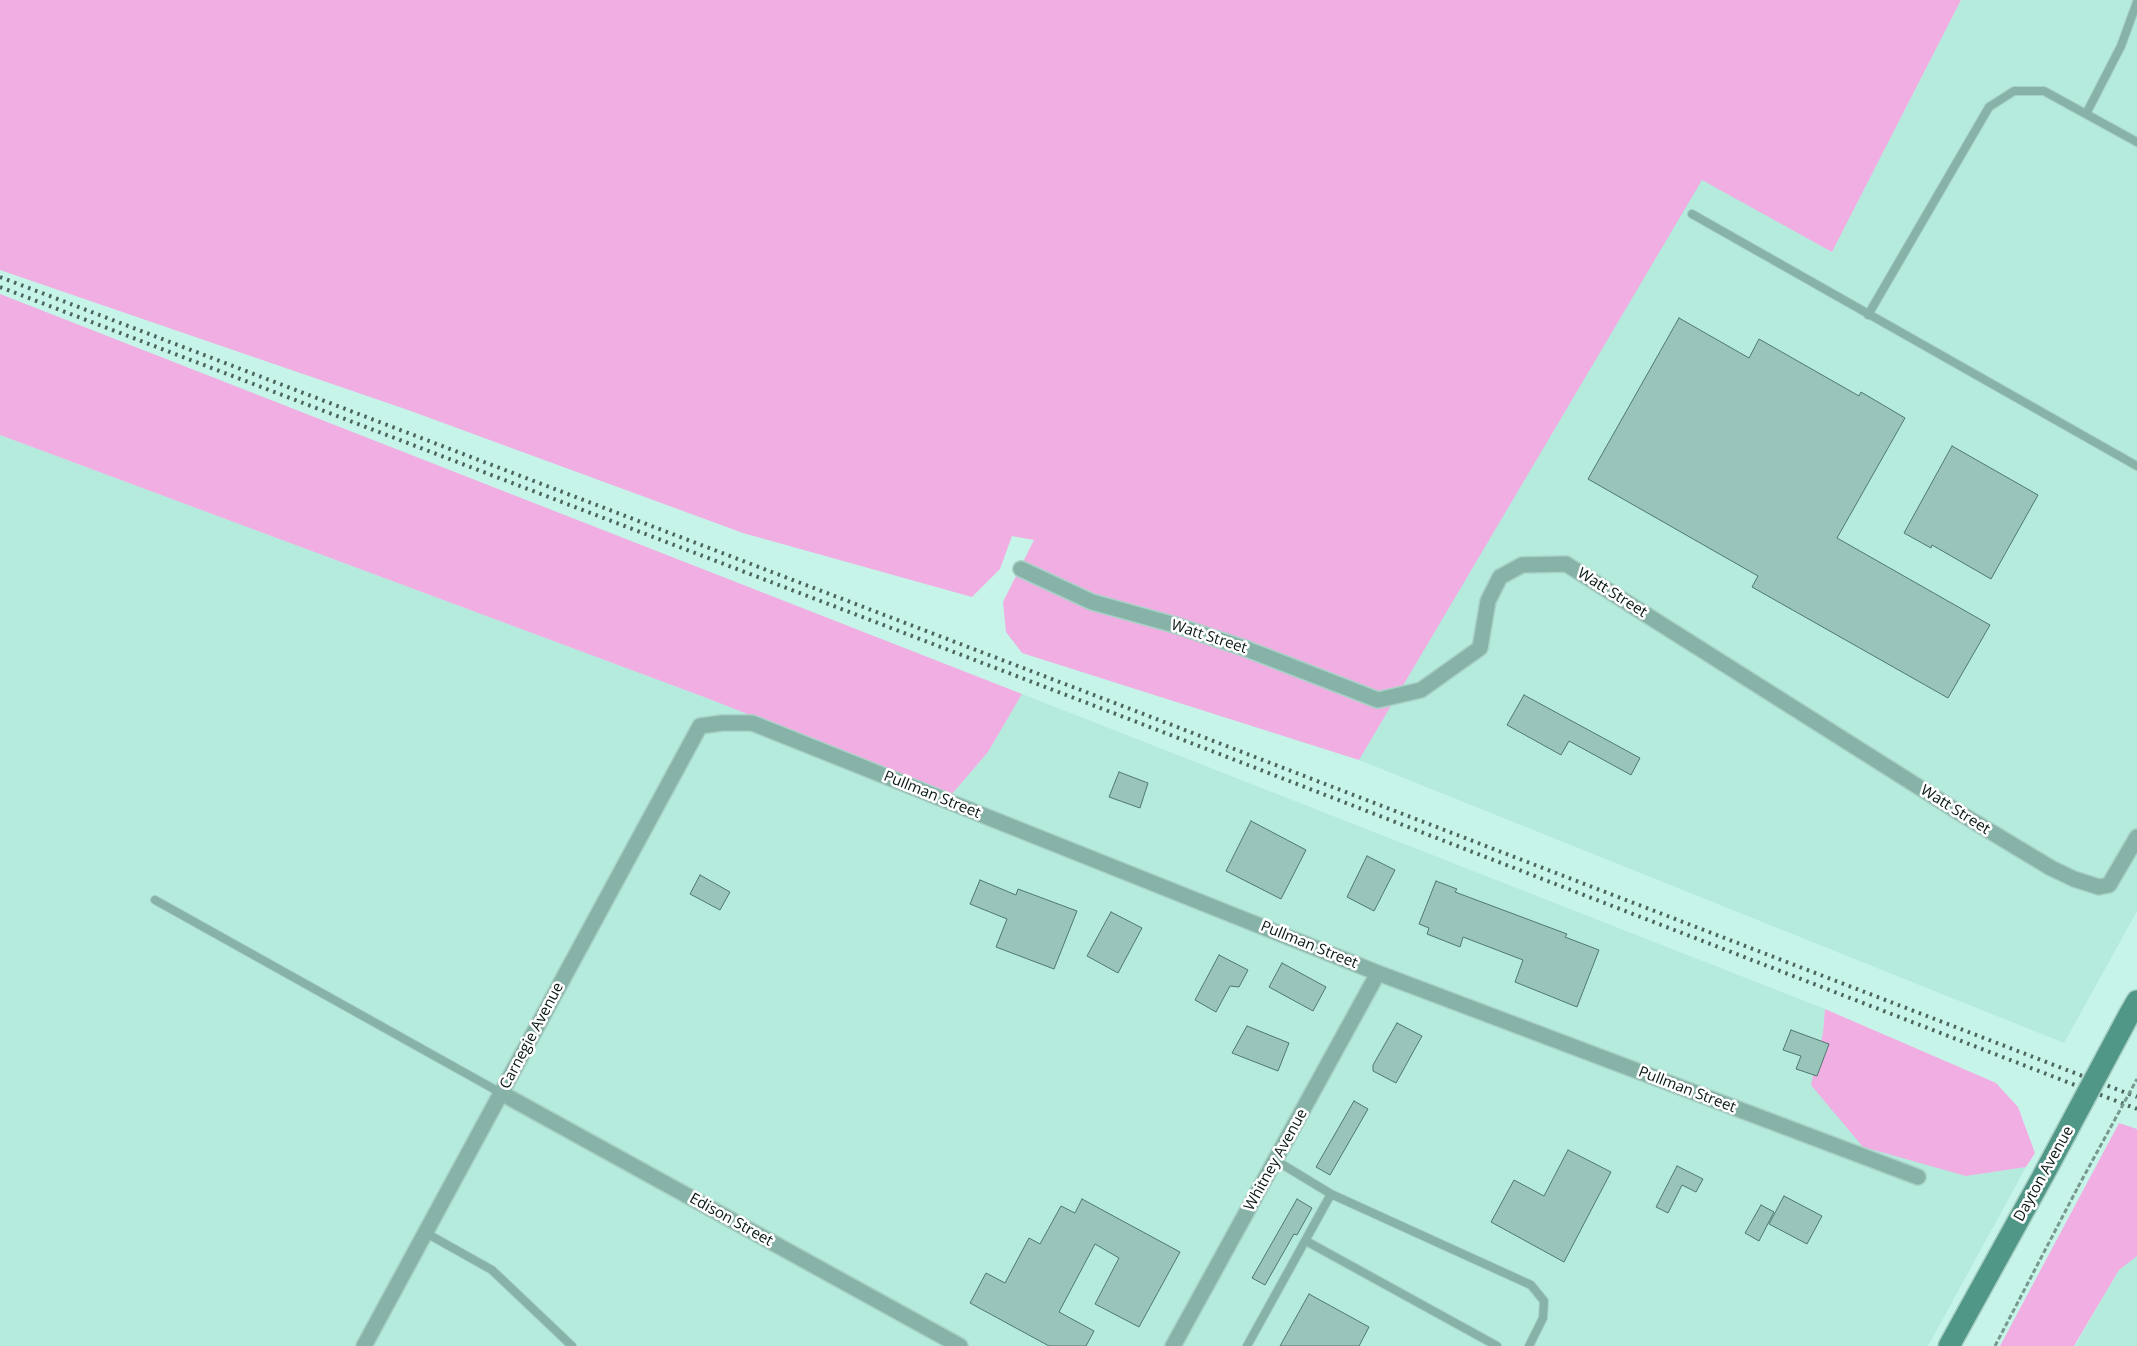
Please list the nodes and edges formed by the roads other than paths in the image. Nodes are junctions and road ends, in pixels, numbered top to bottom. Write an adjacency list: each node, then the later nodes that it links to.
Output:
1 (2137, 2): 2 (lane)
2 (2086, 114): 3 (lane); 5 (lane)
3 (2137, 142)
4 (1692, 214): 5 (lane)
5 (1868, 315): 6 (lane)
6 (2137, 466)
7 (1021, 569): 9 (street, Watt Street)
8 (700, 726): 11 (street, Pullman Street); 13 (street, Carnegie Avenue)
9 (2137, 837)
10 (155, 900): 13 (lane)
11 (1378, 973): 14 (street, Whitney Avenue); 15 (street, Pullman Street)
12 (2133, 1008): 26 (main road, Dayton Avenue, bridge)
13 (501, 1093): 17 (street, Carnegie Avenue); 21 (street, Edison Street)
14 (1276, 1160): 16 (lane); 22 (street, Whitney Avenue)
15 (1918, 1177)
16 (1331, 1194): 18 (lane); 25 (lane)
17 (426, 1233): 19 (street, Carnegie Avenue); 20 (lane)
18 (1306, 1242): 23 (lane); 24 (lane)
19 (364, 1346)
20 (572, 1346)
21 (960, 1346)
22 (1173, 1346)
23 (1247, 1346)
24 (1497, 1346)
25 (1529, 1346)
26 (1949, 1346)

